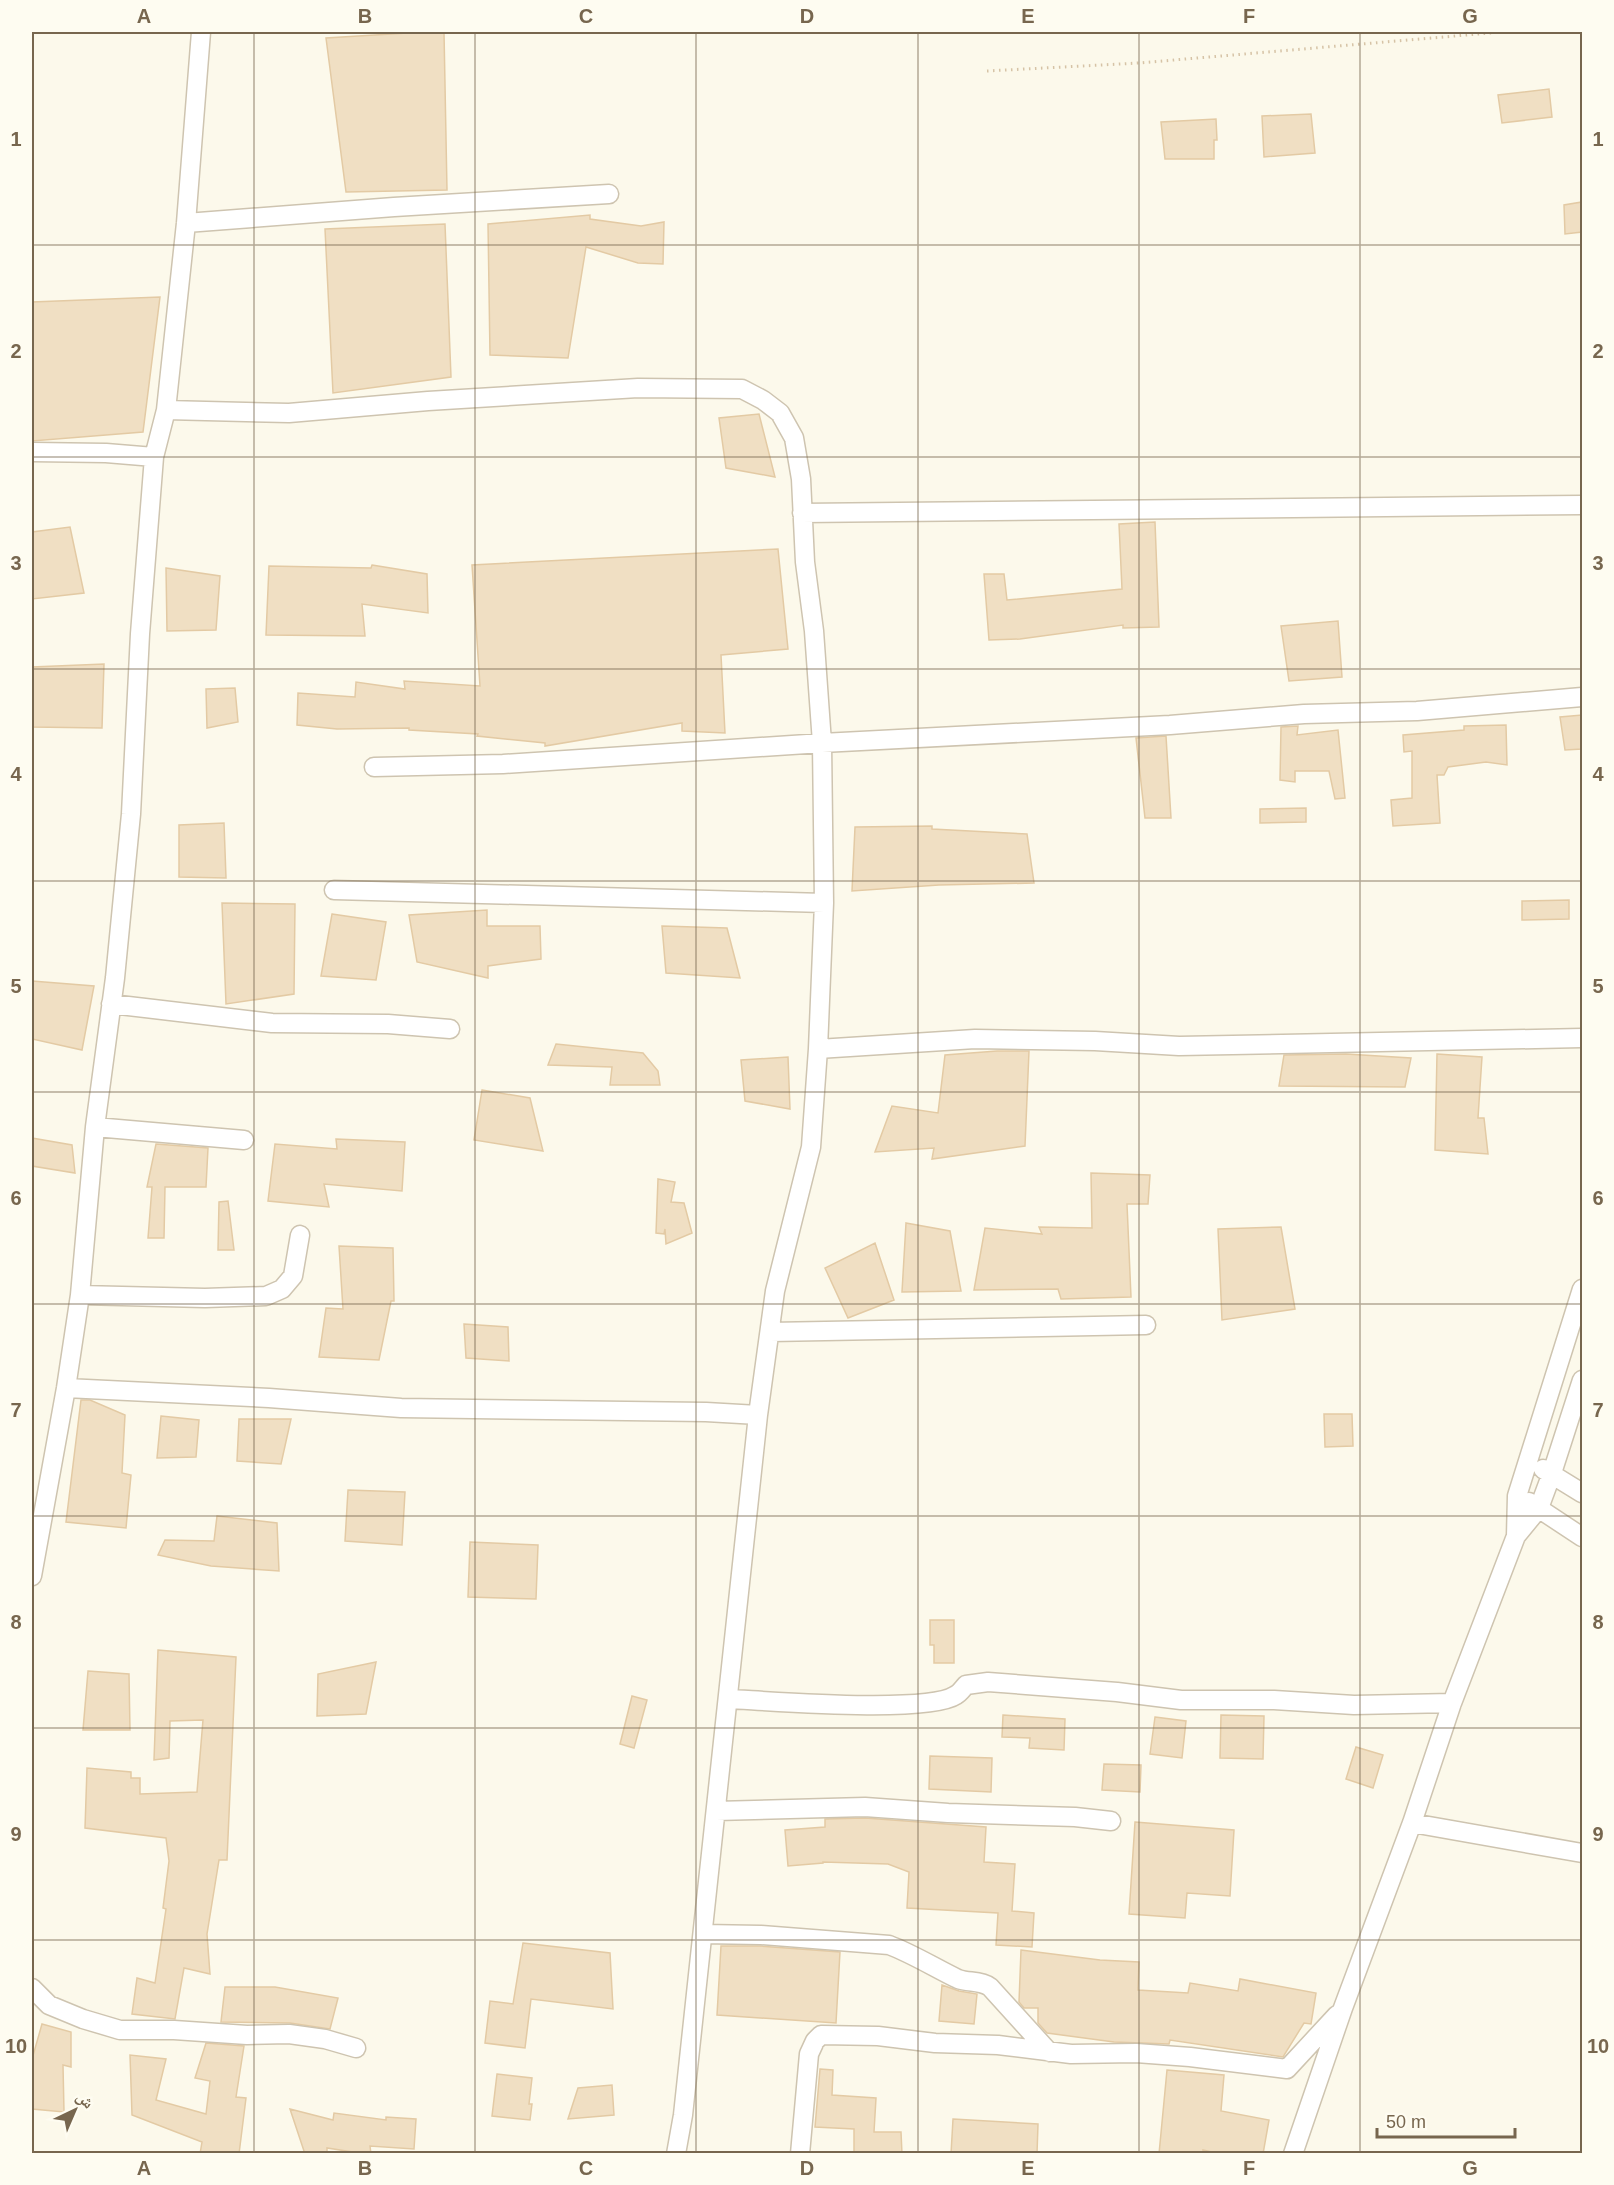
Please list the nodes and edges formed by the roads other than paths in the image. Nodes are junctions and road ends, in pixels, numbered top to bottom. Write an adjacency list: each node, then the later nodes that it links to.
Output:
1 (201, 32): 3 (street)
2 (609, 194): 3 (street)
3 (186, 223): 4 (street)
4 (166, 410): 6 (street); 8 (street)
5 (32, 452): 6 (street)
6 (154, 457): 14 (street)
7 (1582, 505): 8 (street)
8 (802, 513): 10 (street)
9 (1582, 697): 10 (street)
10 (822, 743): 11 (street); 13 (street)
11 (374, 767)
12 (334, 890): 13 (street)
13 (825, 903): 17 (street)
14 (111, 1004): 15 (street); 18 (street)
15 (450, 1029)
16 (1582, 1038): 17 (street)
17 (818, 1049): 24 (street)
18 (95, 1127): 19 (street); 22 (street)
19 (244, 1140)
20 (300, 1235): 22 (street)
21 (1582, 1289): 28 (street)
22 (80, 1295): 26 (street)
23 (1146, 1325): 24 (street)
24 (770, 1332): 27 (street)
25 (1582, 1380): 29 (street)
26 (66, 1388): 27 (street); 33 (street)
27 (758, 1415): 37 (street)
28 (1528, 1461): 29 (street); 31 (street)
29 (1552, 1473): 30 (street); 32 (street)
30 (1582, 1493)
31 (1517, 1496): 32 (street); 34 (street)
32 (1539, 1508): 34 (street); 35 (street)
33 (37, 1516): 36 (street)
34 (1516, 1536): 38 (street)
35 (1582, 1537)
36 (32, 1572)
37 (729, 1699): 38 (street); 39 (street)
38 (1452, 1702): 41 (street)
39 (716, 1811): 40 (street); 43 (street)
40 (1111, 1821)
41 (1412, 1822): 42 (street); 45 (street)
42 (1582, 1853)
43 (703, 1934): 47 (street); 48 (street)
44 (32, 1988): 46 (street)
45 (1343, 2008): 47 (street); 50 (street)
46 (356, 2048)
47 (1049, 2052): 49 (street)
48 (676, 2154)
49 (800, 2154)
50 (1293, 2154)

